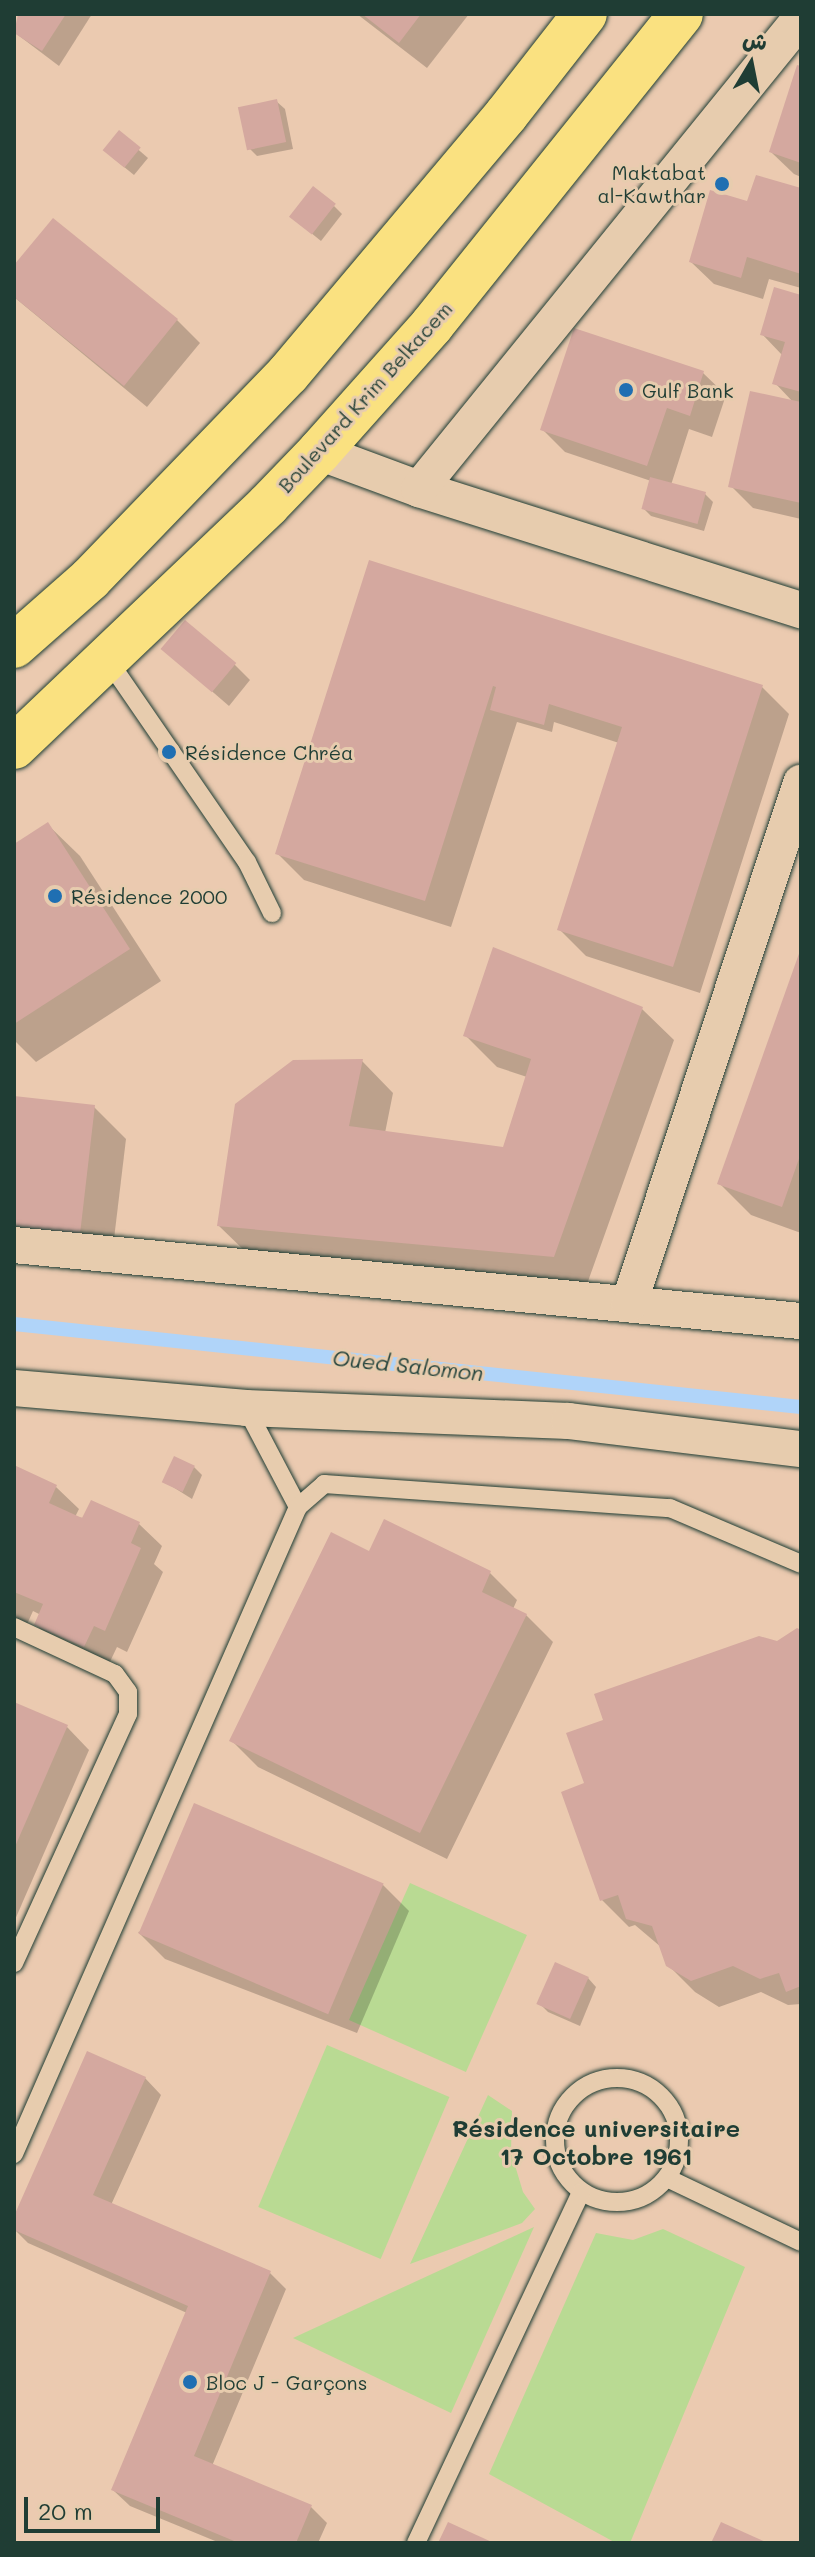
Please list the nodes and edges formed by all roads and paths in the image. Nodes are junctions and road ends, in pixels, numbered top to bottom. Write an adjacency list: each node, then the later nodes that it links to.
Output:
1 (585, 14): 7 (main road)
2 (681, 14): 4 (main road, Boulevard Krim Belkacem)
3 (801, 18): 5 (street)
4 (319, 452): 5 (street); 8 (main road, Boulevard Krim Belkacem)
5 (419, 489): 6 (street)
6 (801, 610)
7 (14, 646)
8 (108, 660): 9 (main road, Boulevard Krim Belkacem); 11 (lane)
9 (14, 747)
10 (801, 783): 13 (street)
11 (272, 913)
12 (14, 1245): 13 (street)
13 (629, 1304): 14 (street)
14 (801, 1321)
15 (14, 1388): 16 (street)
16 (246, 1408): 17 (street); 18 (lane)
17 (801, 1449)
18 (298, 1507): 19 (lane); 22 (lane)
19 (801, 1564)
20 (14, 1627): 21 (lane)
21 (14, 1963)
22 (14, 2154)
23 (667, 2178): 24 (lane); 24 (lane); 25 (lane)
24 (581, 2192): 26 (lane)
25 (801, 2242)
26 (416, 2543)

